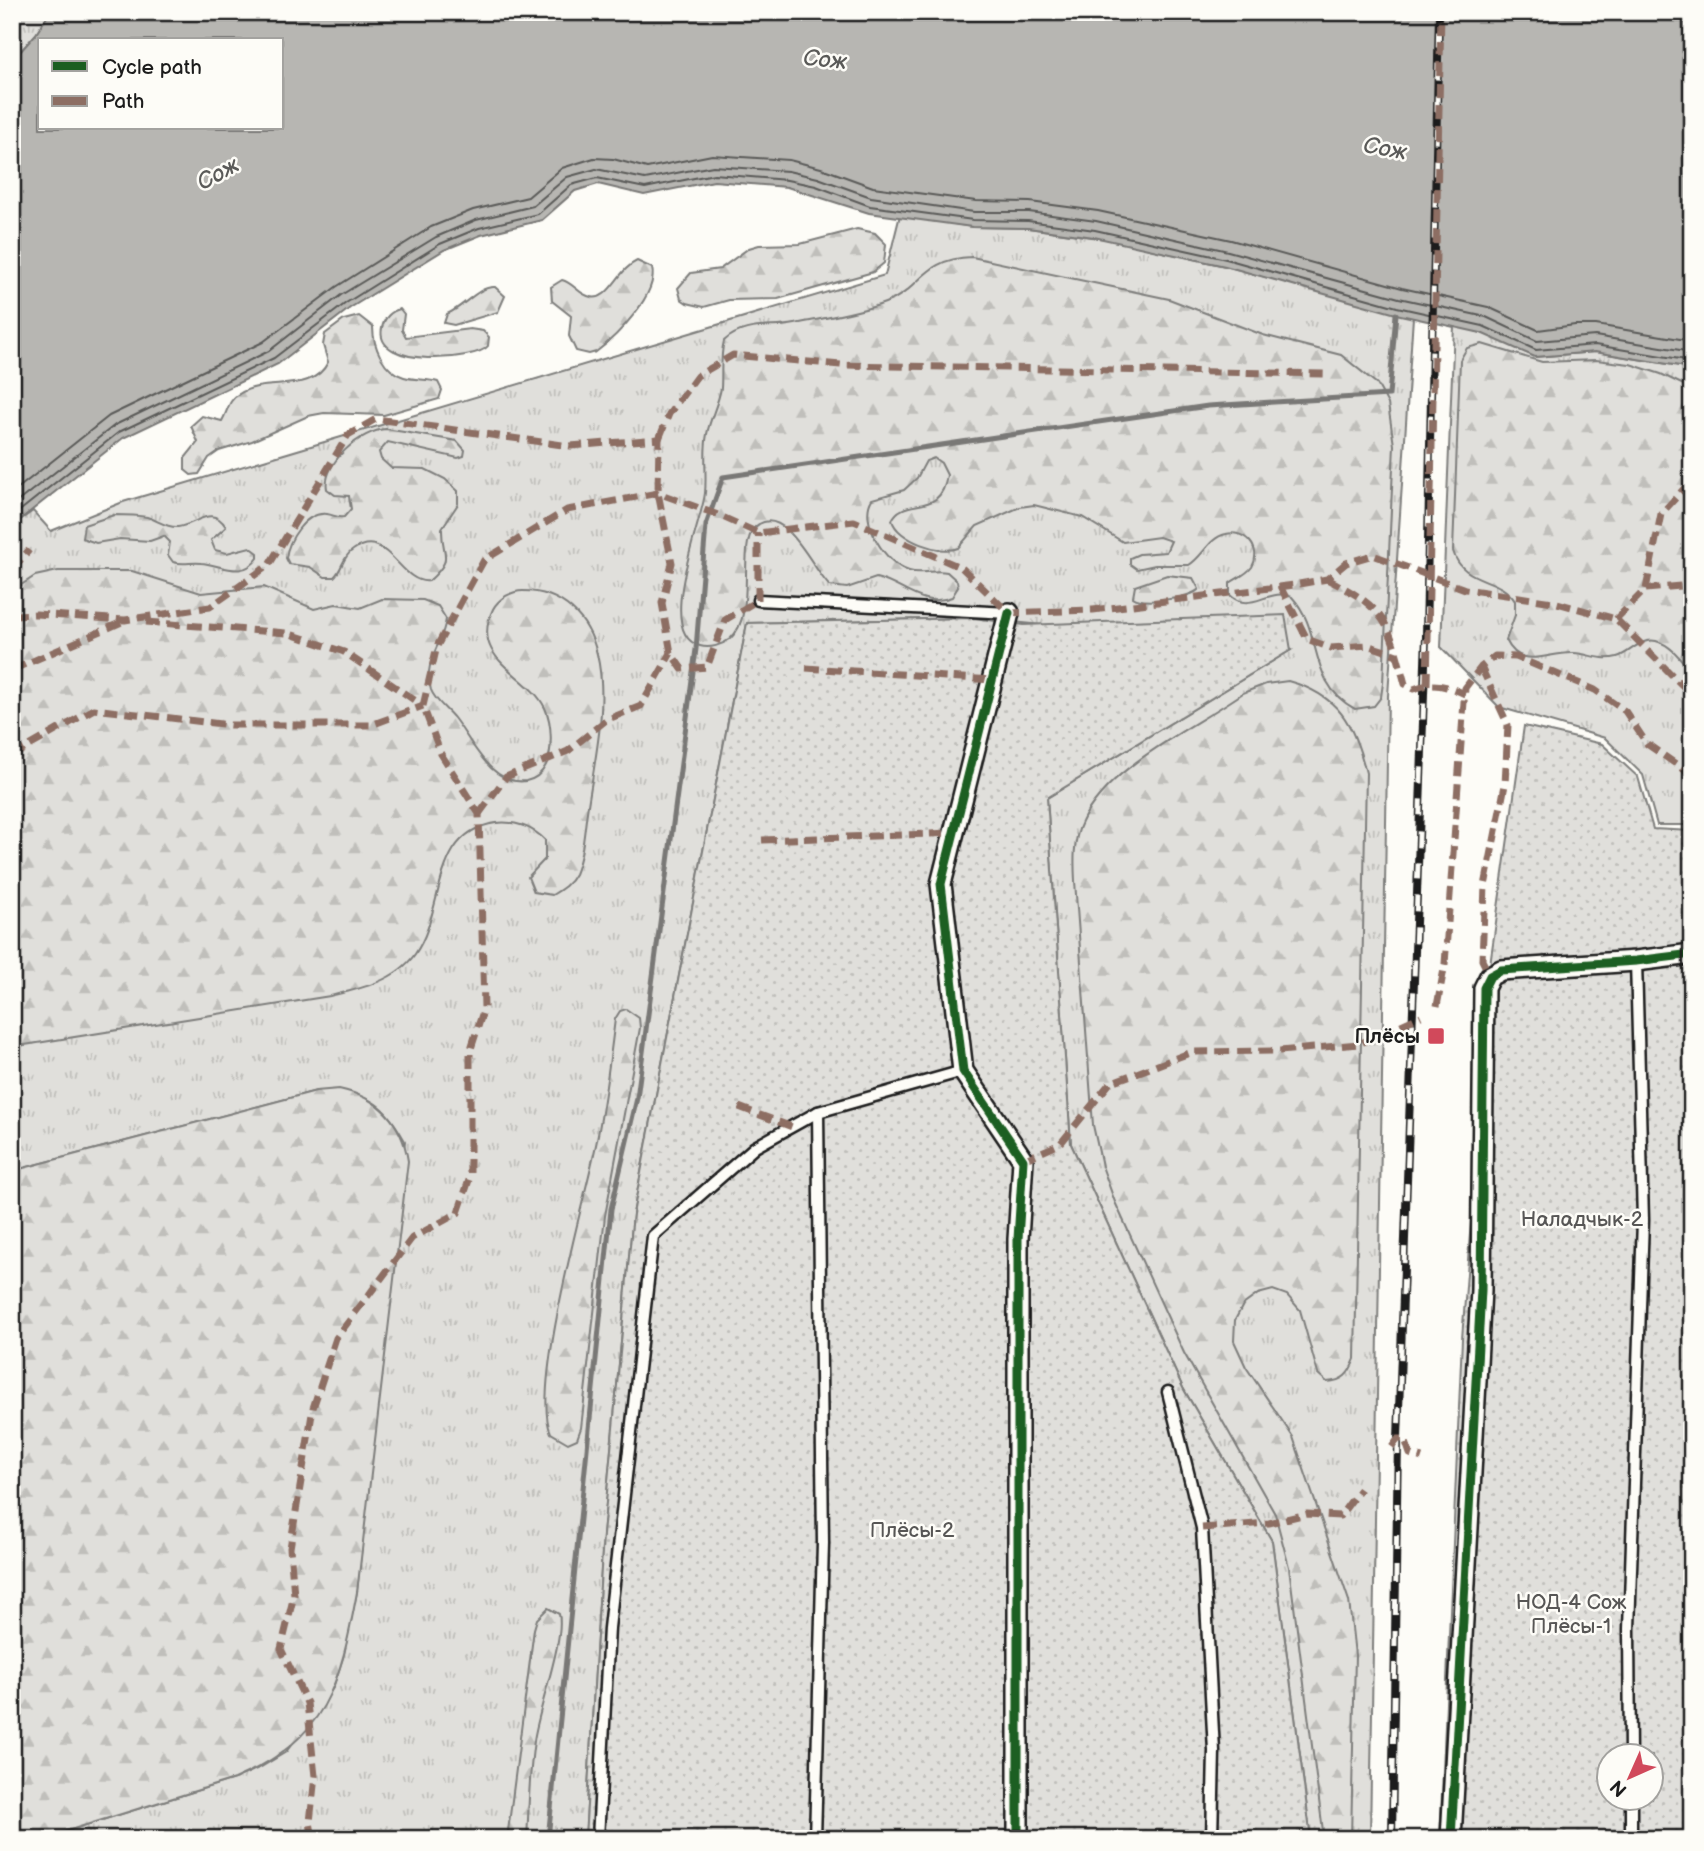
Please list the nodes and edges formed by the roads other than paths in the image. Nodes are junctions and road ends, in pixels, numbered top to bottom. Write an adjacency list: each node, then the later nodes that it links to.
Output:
1 (758, 600): 2 (lane)
2 (1009, 613): 5 (street)
3 (1692, 954): 4 (street)
4 (1636, 961): 8 (lane); 14 (street)
5 (963, 1071): 6 (lane); 12 (street)
6 (818, 1112): 10 (lane); 11 (lane)
7 (1168, 1392): 13 (lane)
8 (1630, 1742)
9 (1631, 1812): 15 (lane)
10 (598, 1839)
11 (815, 1839)
12 (1017, 1839)
13 (1212, 1839)
14 (1451, 1839)
15 (1631, 1839)

